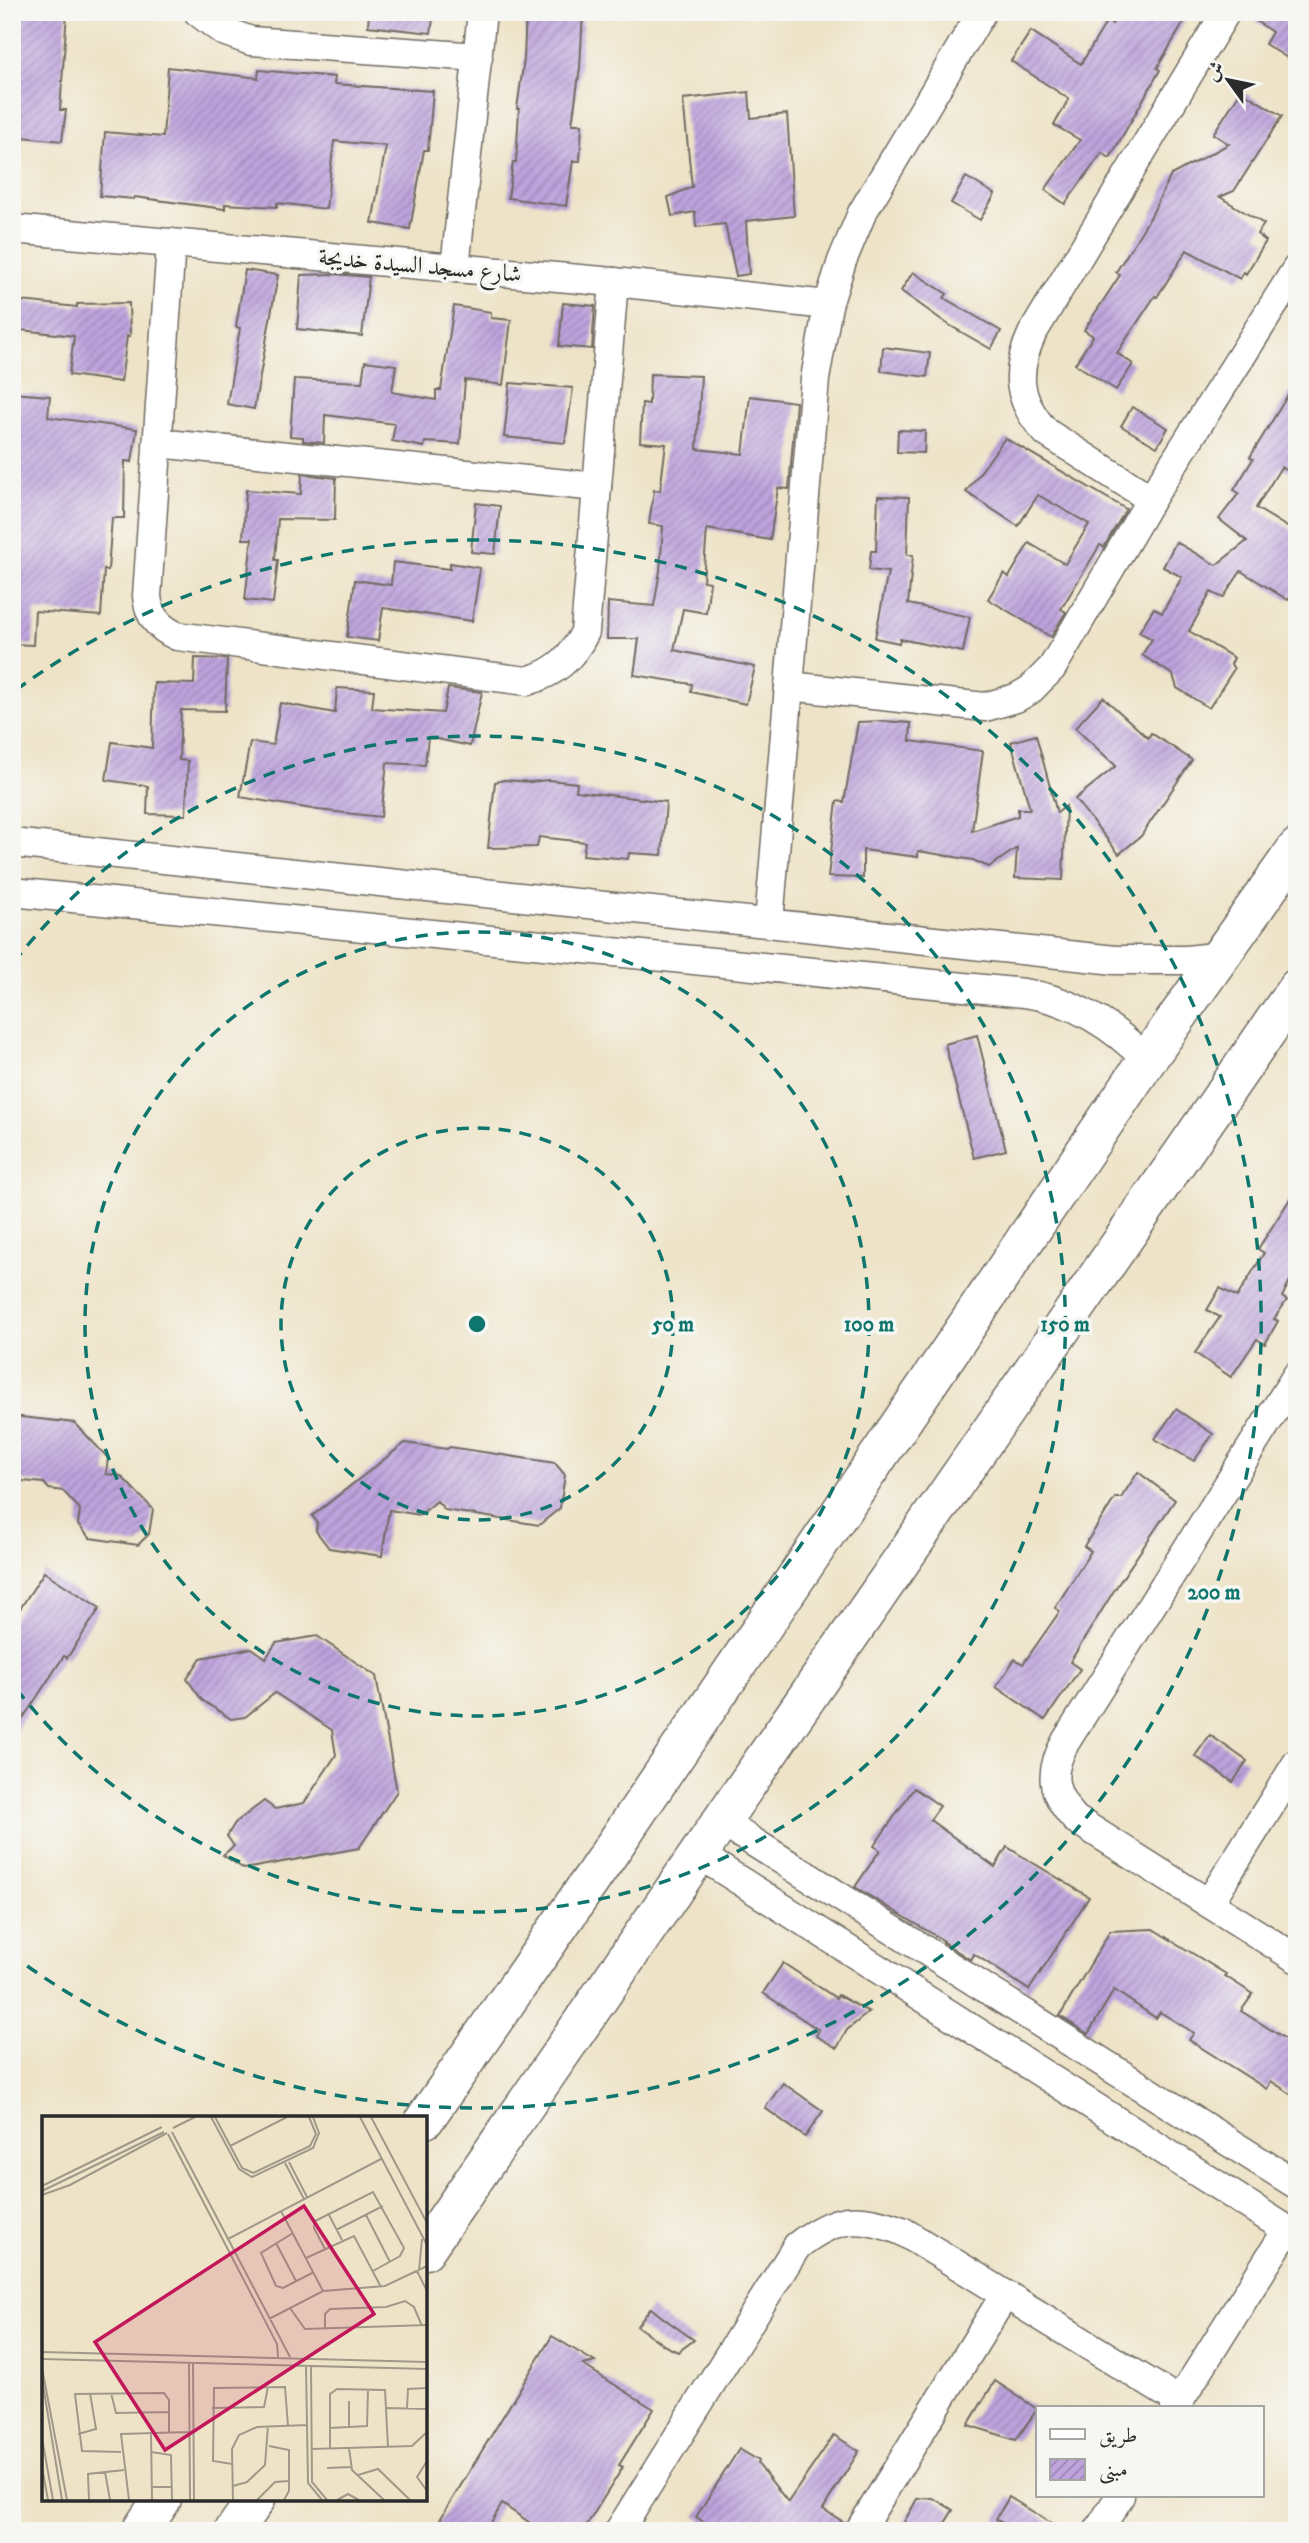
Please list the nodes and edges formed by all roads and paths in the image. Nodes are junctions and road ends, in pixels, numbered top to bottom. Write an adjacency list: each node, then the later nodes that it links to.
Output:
1 (198, 12): 5 (street)
2 (482, 12): 5 (street)
3 (982, 12): 11 (street)
4 (1226, 12): 14 (street)
5 (478, 57): 8 (street)
6 (12, 229): 7 (street, شارع مسجد السيدة خديجة)
7 (171, 243): 8 (street, شارع مسجد السيدة خديجة); 12 (street)
8 (455, 268): 10 (street, شارع مسجد السيدة خديجة)
9 (1297, 268): 14 (street)
10 (614, 282): 11 (street, شارع مسجد السيدة خديجة); 13 (street)
11 (828, 305): 15 (street)
12 (157, 443): 13 (street); 13 (street)
13 (597, 487)
14 (1151, 499): 15 (street)
15 (789, 686): 19 (street)
16 (12, 843): 19 (street)
17 (1297, 848): 21 (street)
18 (12, 892): 22 (street)
19 (769, 922): 20 (street)
20 (863, 932): 21 (street); 22 (street)
21 (1223, 956): 24 (street)
22 (860, 976): 24 (street)
23 (1297, 988): 27 (street)
24 (1147, 1060): 31 (street)
25 (1297, 1375): 29 (street)
26 (1297, 1763): 29 (street)
27 (720, 1821): 28 (street); 32 (street)
28 (698, 1854): 33 (street); 34 (street)
29 (1209, 1903): 30 (street)
30 (1297, 1959)
31 (427, 2116)
32 (1297, 2185)
33 (1292, 2233): 36 (street)
34 (427, 2247)
35 (1004, 2296): 36 (street); 42 (street); 43 (street)
36 (1177, 2405)
37 (1119, 2498): 44 (street)
38 (161, 2501): 40 (street)
39 (255, 2501): 41 (street)
40 (141, 2531)
41 (234, 2531)
42 (619, 2531)
43 (859, 2531)
44 (1098, 2531)

